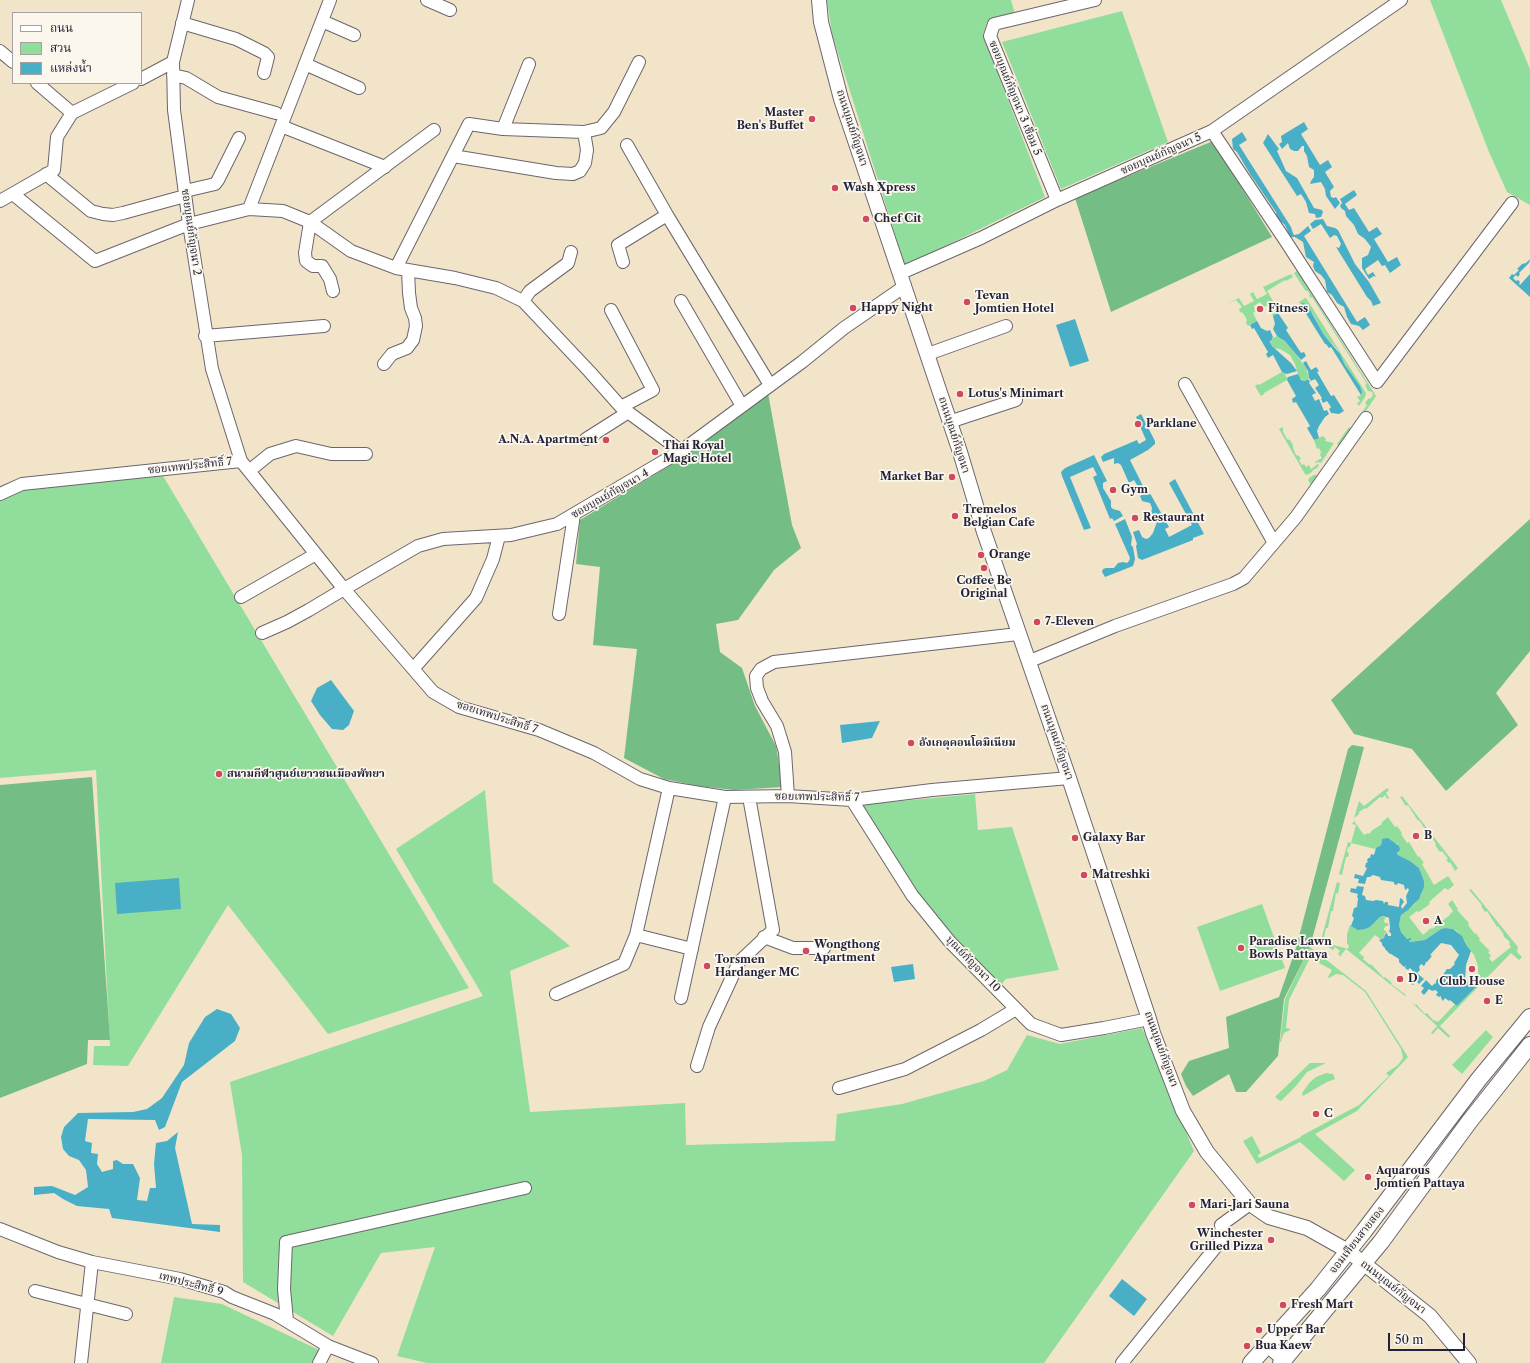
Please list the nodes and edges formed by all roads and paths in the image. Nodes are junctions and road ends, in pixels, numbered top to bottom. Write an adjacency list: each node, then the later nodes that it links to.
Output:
1 (188, 0): 9 (street, ซอยบุณย์กัญจนา 2)
2 (330, 0): 8 (street)
3 (427, 0): 7 (street)
4 (819, 0): 47 (street, ถนนบุณย์กัญจนา)
5 (1095, 0): 37 (street, ซอยบุณย์กัญจนา 3 เชื่อม 5)
6 (1401, 0): 28 (street, ซอยบุณย์กัญจนา 5)
7 (450, 10)
8 (322, 21): 10 (street); 15 (street)
9 (182, 23): 13 (street, ซอยบุณย์กัญจนา 2); 17 (street)
10 (354, 35)
11 (0, 51): 12 (street)
12 (12, 61)
13 (173, 62): 18 (street, ซอยบุณย์กัญจนา 2); 19 (street)
14 (638, 62): 29 (street)
15 (305, 64): 22 (street); 25 (street)
16 (529, 64): 26 (street)
17 (264, 73)
18 (173, 75): 24 (street); 35 (street, ซอยบุณย์กัญจนา 2)
19 (142, 78)
20 (38, 84): 23 (street)
21 (131, 84): 23 (street)
22 (359, 88)
23 (72, 113): 34 (street)
24 (276, 113)
25 (281, 126): 33 (street); 40 (street)
26 (503, 129): 29 (street); 32 (street)
27 (434, 130): 33 (street)
28 (1212, 131): 37 (street, ซอยบุณย์กัญจนา 5); 39 (street)
29 (584, 132): 32 (street)
30 (239, 138): 35 (street)
31 (627, 145): 41 (street)
32 (453, 156): 46 (street)
33 (385, 167): 42 (street)
34 (46, 174): 35 (street); 36 (street)
35 (185, 193): 43 (street, ซอยบุณย์กัญจนา 2)
36 (13, 194): 38 (street); 43 (street)
37 (1056, 200): 47 (street, ซอยบุณย์กัญจนา 5)
38 (0, 201)
39 (1512, 203)
40 (249, 209): 42 (street); 43 (street)
41 (667, 215): 45 (street); 58 (street)
42 (310, 222): 46 (street); 48 (street)
43 (189, 224): 54 (street, ซอยบุณย์กัญจนา 2)
44 (571, 252): 49 (street)
45 (623, 262)
46 (402, 269): 49 (street); 56 (street)
47 (903, 280): 55 (street, ถนนบุณย์กัญจนา); 58 (street, ซอยบุณย์กัญจนา 4)
48 (333, 292)
49 (523, 301): 61 (street)
50 (681, 301): 60 (street)
51 (611, 310): 61 (street)
52 (324, 326): 54 (street)
53 (1006, 326): 55 (street)
54 (206, 336): 67 (street, ซอยบุณย์กัญจนา 2)
55 (928, 354): 63 (street, ถนนบุณย์กัญจนา)
56 (384, 364)
57 (1185, 384): 71 (street)
58 (770, 385): 60 (street, ซอยบุณย์กัญจนา 4)
59 (1016, 400): 63 (street)
60 (742, 406): 65 (street, ซอยบุณย์กัญจนา 4)
61 (624, 410): 64 (street); 65 (street)
62 (1366, 418): 71 (street)
63 (949, 422): 77 (street, ถนนบุณย์กัญจนา)
64 (586, 439)
65 (681, 452): 69 (street, ซอยบุณย์กัญจนา 4)
66 (366, 454): 67 (street)
67 (245, 466): 68 (street, ซอยเทพประสิทธิ์ 7); 72 (street, ซอยเทพประสิทธิ์ 7)
68 (0, 494)
69 (574, 515): 70 (street, ซอยบุณย์กัญจนา 4); 75 (street)
70 (499, 536): 73 (street, ซอยบุณย์กัญจนา 4); 79 (street)
71 (1274, 543): 78 (street)
72 (316, 554): 73 (street, ซอยเทพประสิทธิ์ 7); 74 (street)
73 (344, 589): 76 (street, ซอยบุณย์กัญจนา 4); 79 (street, ซอยเทพประสิทธิ์ 7)
74 (241, 597)
75 (559, 614)
76 (262, 633)
77 (1018, 634): 78 (street, ถนนบุณย์กัญจนา); 82 (street)
78 (1030, 661): 80 (street, ถนนบุณย์กัญจนา)
79 (413, 669): 81 (street, ซอยเทพประสิทธิ์ 7)
80 (1069, 778): 85 (street, ซอยเทพประสิทธิ์ 7); 94 (street, ถนนบุณย์กัญจนา)
81 (669, 788): 83 (street, ซอยเทพประสิทธิ์ 7); 86 (street)
82 (788, 796): 84 (street, ซอยเทพประสิทธิ์ 7); 85 (street, ซอยเทพประสิทธิ์ 7)
83 (725, 797): 84 (street, ซอยเทพประสิทธิ์ 7); 89 (street)
84 (749, 797): 87 (street)
85 (852, 800): 92 (street, บุณย์กัญจนา 10)
86 (636, 935): 89 (street); 90 (street)
87 (764, 938): 88 (street); 96 (street)
88 (824, 948)
89 (692, 950): 91 (street)
90 (556, 994)
91 (681, 998)
92 (1016, 1009): 94 (street, บุณย์กัญจนา 10); 97 (street)
93 (1530, 1017): 101 (main road, จอมเทียนสายสอง)
94 (1150, 1019): 99 (street, ถนนบุณย์กัญจนา)
95 (1530, 1045): 103 (main road, จอมเทียนสายสอง)
96 (697, 1066)
97 (839, 1088)
98 (525, 1188): 107 (street)
99 (1250, 1204): 101 (street, ถนนบุณย์กัญจนา); 114 (street)
100 (0, 1229): 102 (street, เทพประสิทธิ์ 9)
101 (1348, 1251): 103 (street, ถนนบุณย์กัญจนา); 108 (main road, จอมเทียนสายสอง)
102 (92, 1262): 105 (street); 107 (street, เทพประสิทธิ์ 9)
103 (1363, 1264): 110 (main road, จอมเทียนสายสอง); 116 (street, ถนนบุณย์กัญจนา)
104 (35, 1291): 105 (street)
105 (87, 1305): 106 (street); 111 (street)
106 (126, 1314)
107 (287, 1321): 109 (street, เทพประสิทธิ์ 9)
108 (1267, 1345): 110 (street); 115 (main road, จอมเทียนสายสอง)
109 (328, 1346): 112 (street); 113 (street, เทพประสิทธิ์ 9)
110 (1283, 1361)
111 (81, 1363)
112 (319, 1363)
113 (372, 1363)
114 (1122, 1363)
115 (1252, 1363)
116 (1469, 1363)

